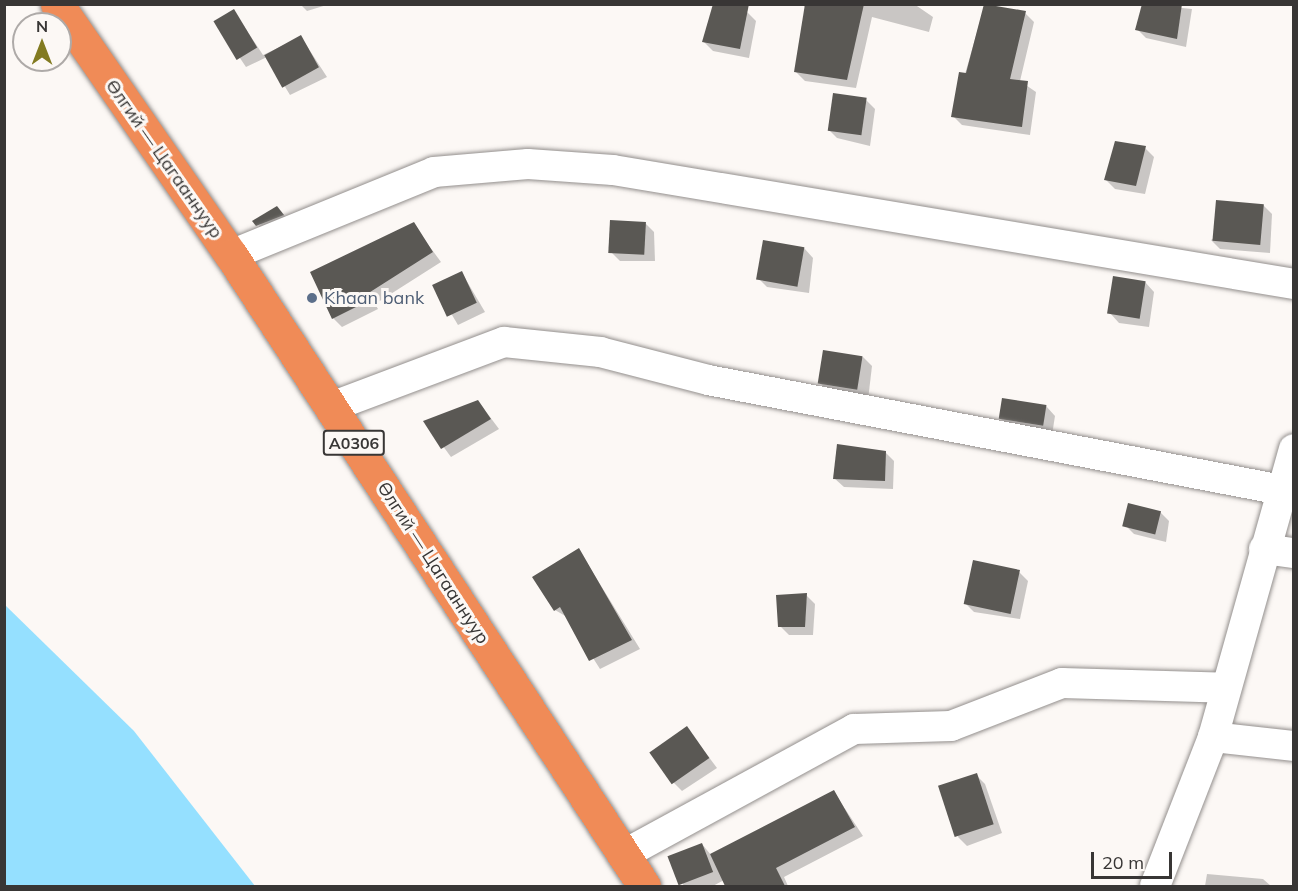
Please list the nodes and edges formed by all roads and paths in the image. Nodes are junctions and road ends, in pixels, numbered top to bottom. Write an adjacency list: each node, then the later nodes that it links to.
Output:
1 (57, 4): 2 (highway, Өлгий — Цагааннуур / A0306)
2 (231, 255): 3 (street); 4 (highway, Өлгий — Цагааннуур / A0306)
3 (1293, 284)
4 (331, 407): 6 (street); 12 (highway, Өлгий — Цагааннуур / A0306)
5 (1293, 449): 6 (street)
6 (1282, 490): 7 (street)
7 (1264, 549): 8 (street); 9 (street)
8 (1293, 553)
9 (1226, 688): 10 (street); 12 (street)
10 (1213, 737): 11 (street); 14 (street)
11 (1293, 746)
12 (623, 855): 13 (highway, Өлгий — Цагааннуур / A0306)
13 (644, 886)
14 (1155, 886)

